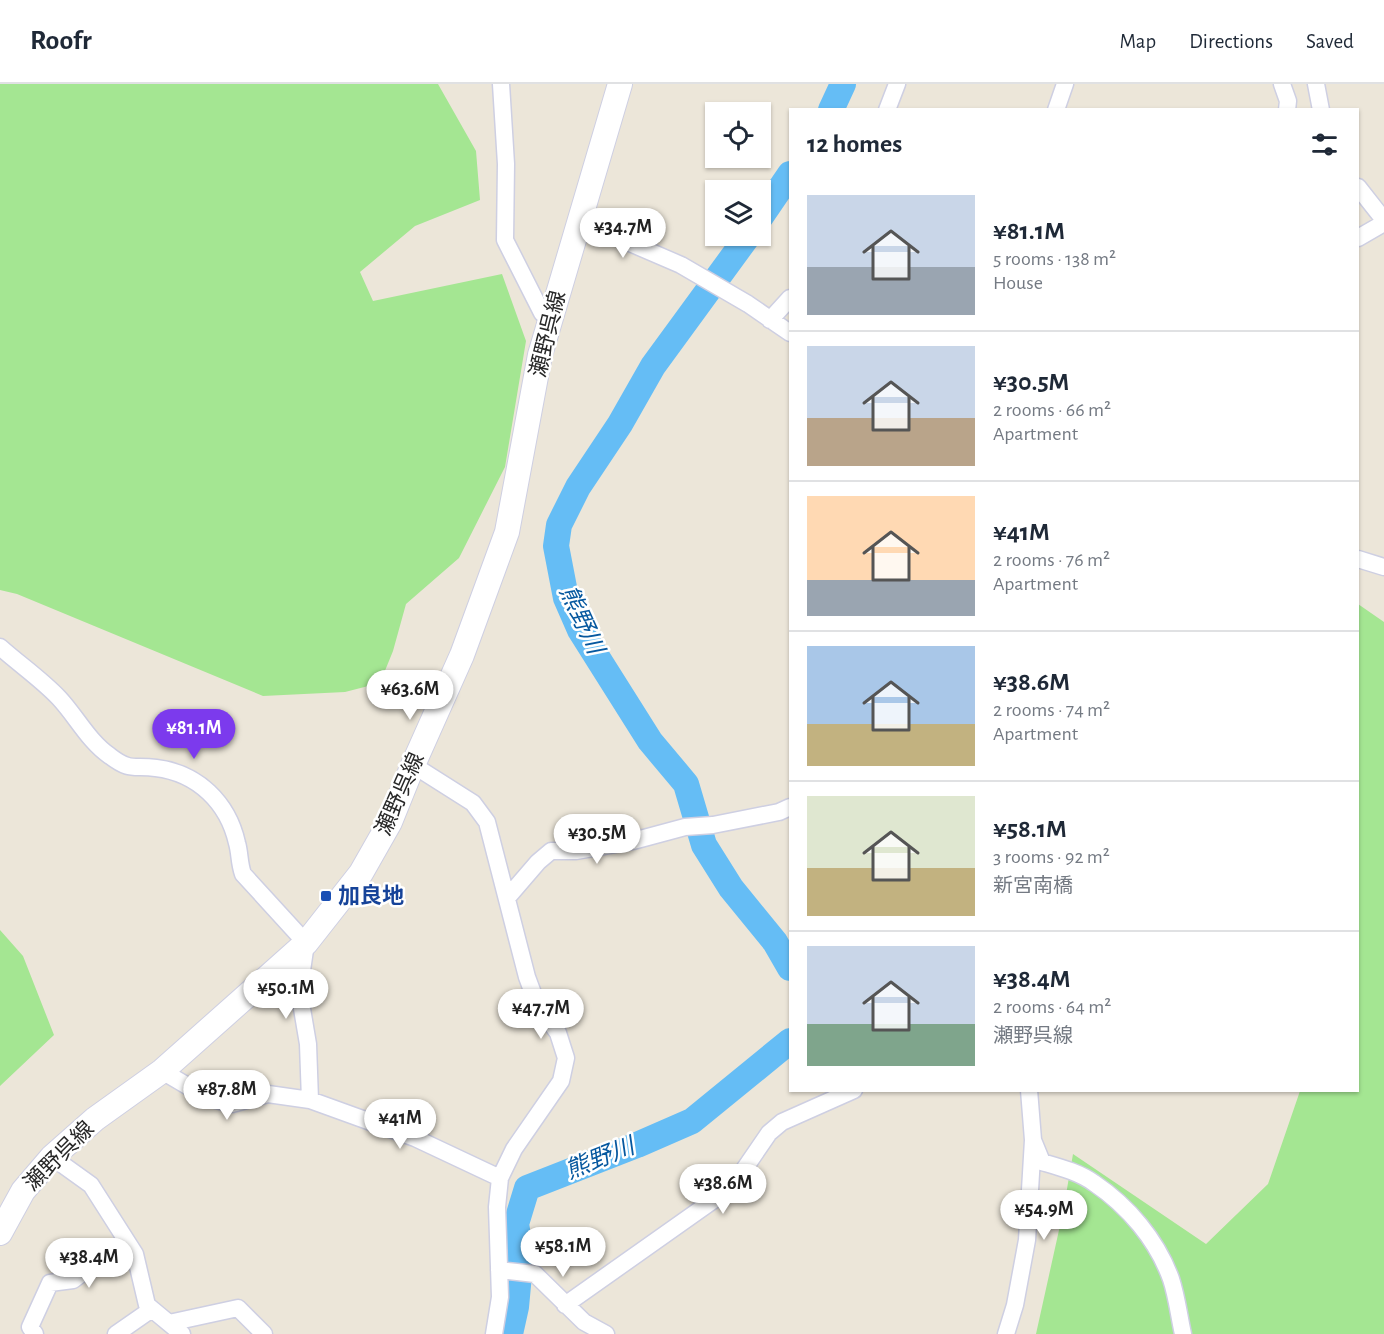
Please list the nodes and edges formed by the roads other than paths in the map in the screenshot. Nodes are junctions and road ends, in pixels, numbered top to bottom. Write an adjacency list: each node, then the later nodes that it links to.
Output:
1 (501, 84): 16 (street)
2 (620, 84): 12 (main road, 瀬野呉線)
3 (897, 84): 7 (street)
4 (1065, 84): 8 (street)
5 (1282, 84): 9 (street)
6 (1316, 84): 10 (street)
7 (888, 108)
8 (1057, 108)
9 (1287, 108)
10 (1321, 108)
11 (1359, 188): 13 (street)
12 (579, 221): 16 (main road, 瀬野呉線); 17 (street)
13 (1384, 221): 14 (street)
14 (1359, 237)
15 (789, 299): 17 (street)
16 (550, 320): 22 (main road, 瀬野呉線)
17 (770, 320): 18 (street)
18 (789, 332)
19 (1359, 559): 20 (street)
20 (1384, 567)
21 (0, 647): 25 (street)
22 (413, 765): 24 (street); 25 (main road, 瀬野呉線)
23 (789, 807): 24 (street)
24 (507, 898): 32 (street)
25 (306, 943): 26 (main road, 瀬野呉線); 29 (street)
26 (162, 1071): 29 (street); 31 (main road, 瀬野呉線)
27 (850, 1092): 36 (street)
28 (1029, 1092): 30 (street)
29 (310, 1100): 32 (street)
30 (1033, 1140): 44 (street); 45 (street)
31 (52, 1157): 33 (main road, 瀬野呉線); 34 (street)
32 (500, 1178): 35 (street)
33 (0, 1233)
34 (126, 1240): 37 (street); 39 (street)
35 (504, 1271): 36 (street); 42 (street)
36 (565, 1305): 43 (street)
37 (152, 1309): 38 (street); 40 (street)
38 (176, 1329): 41 (street)
39 (35, 1334)
40 (116, 1334)
41 (264, 1334)
42 (494, 1334)
43 (606, 1334)
44 (1006, 1334)
45 (1183, 1334)

